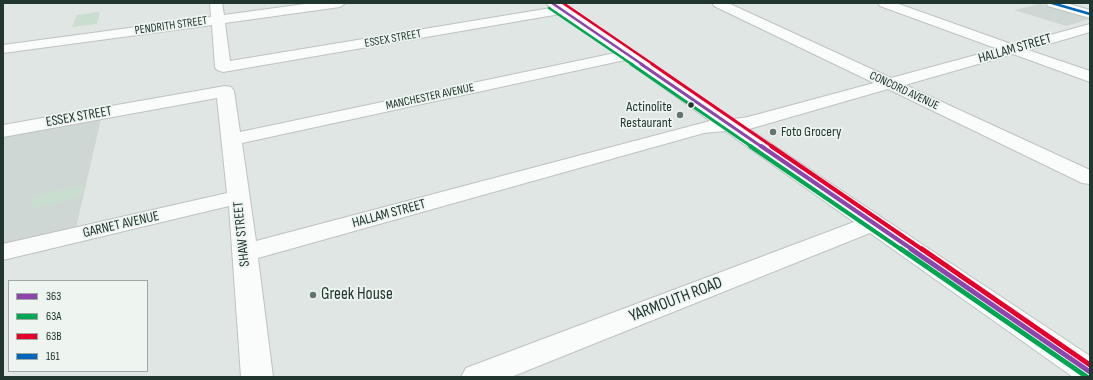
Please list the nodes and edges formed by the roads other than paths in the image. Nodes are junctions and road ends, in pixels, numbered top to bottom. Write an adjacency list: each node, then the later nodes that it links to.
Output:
1 (216, 3): 8 (street)
2 (340, 3): 8 (street, PENDRITH STREET)
3 (718, 3): 14 (street, CONCORD AVENUE)
4 (884, 3): 11 (street)
5 (1052, 3): 7 (street)
6 (557, 6): 8 (street, ESSEX STREET); 12 (street)
7 (1090, 14)
8 (217, 19): 10 (street, PENDRITH STREET)
9 (1090, 28): 11 (street, HALLAM STREET)
10 (3, 49)
11 (1014, 50): 13 (street); 14 (street, HALLAM STREET)
12 (629, 55): 16 (street); 18 (street, MANCHESTER AVENUE)
13 (1090, 77)
14 (890, 84): 16 (street, HALLAM STREET); 19 (street, CONCORD AVENUE)
15 (225, 91): 17 (street, ESSEX STREET); 18 (street, SHAW STREET)
16 (732, 125): 21 (street); 23 (street, HALLAM STREET)
17 (3, 131)
18 (232, 139): 20 (street, SHAW STREET)
19 (1090, 178)
20 (239, 197): 22 (street, GARNET AVENUE); 23 (street, SHAW STREET)
21 (874, 223): 24 (street); 26 (street, YARMOUTH ROAD)
22 (3, 252)
23 (244, 253): 25 (street, SHAW STREET)
24 (1090, 372)
25 (257, 377)
26 (477, 377)

